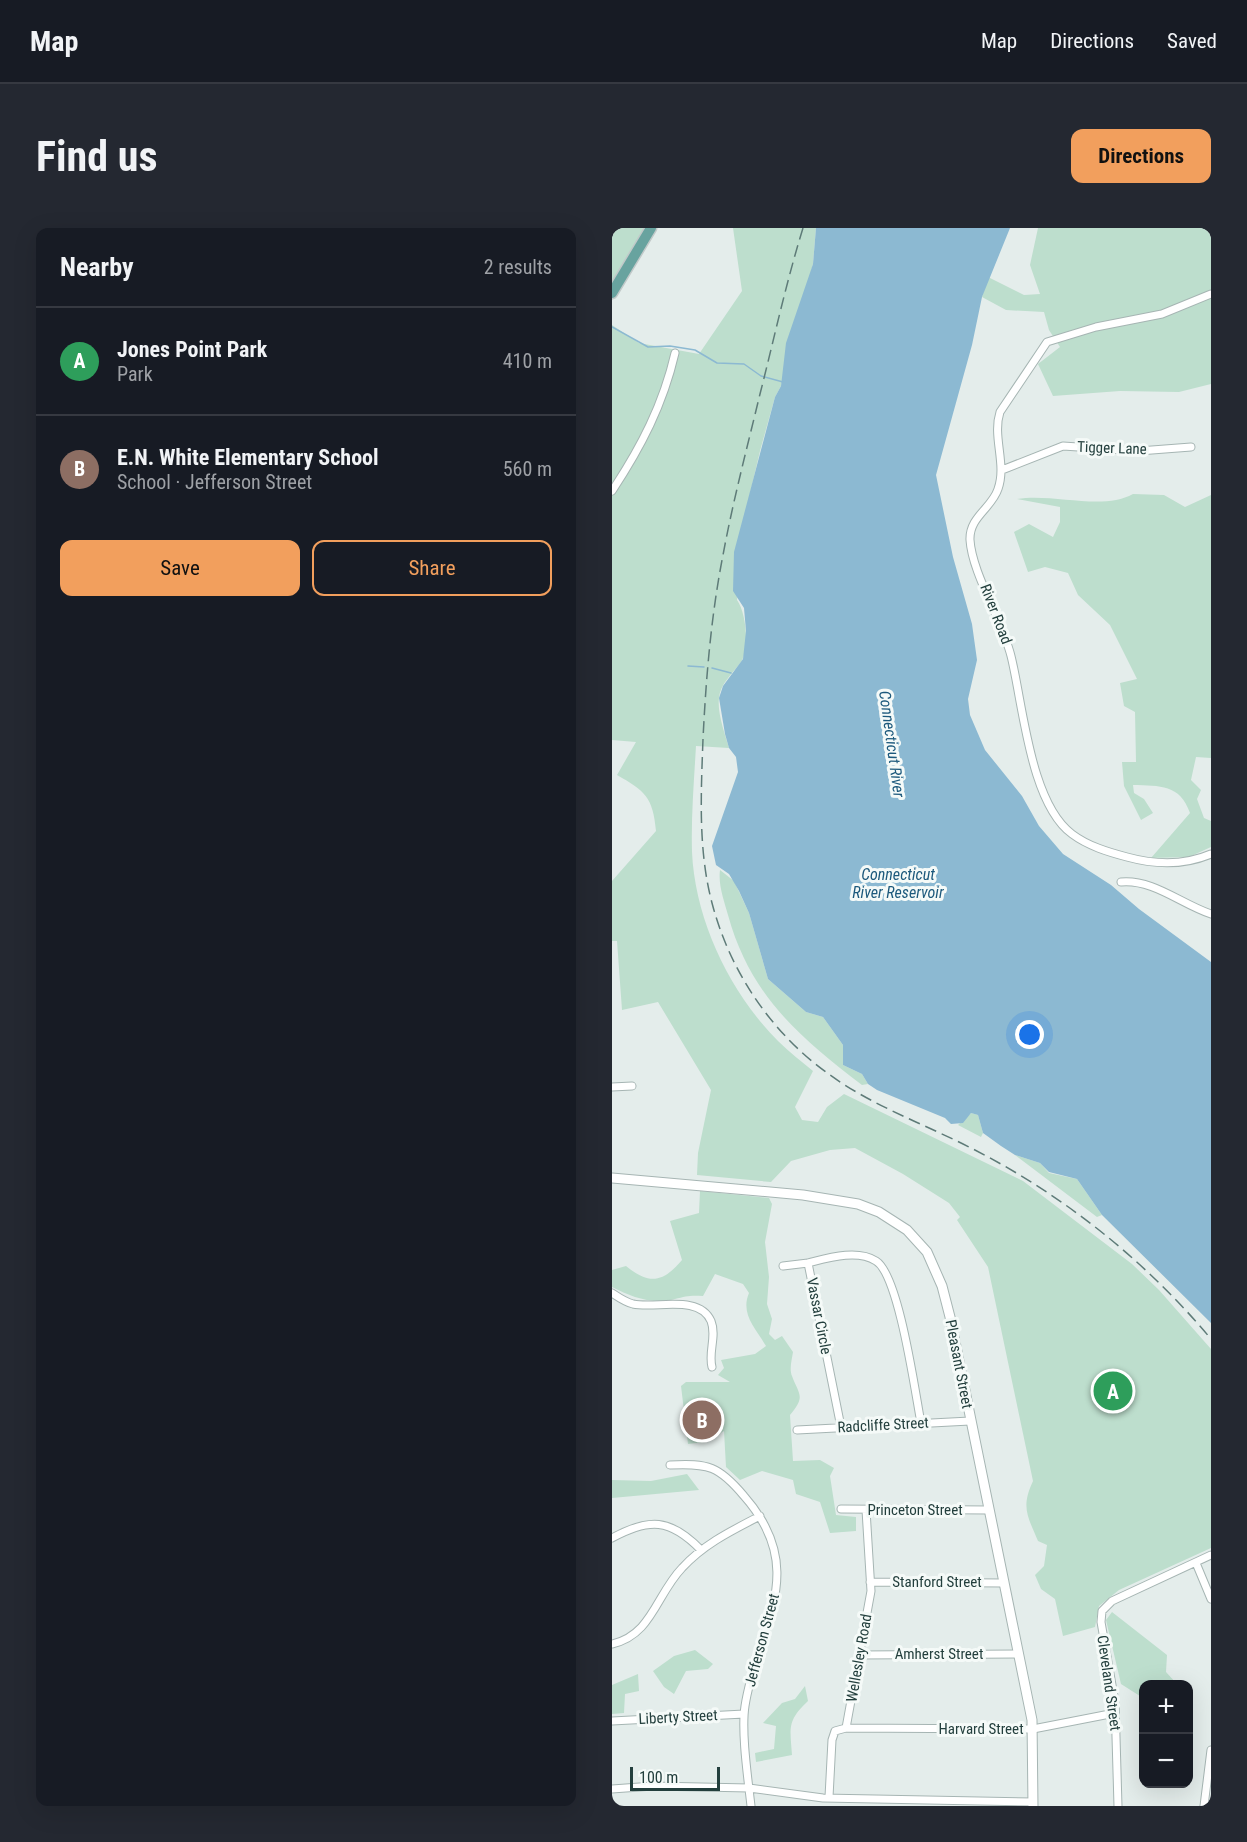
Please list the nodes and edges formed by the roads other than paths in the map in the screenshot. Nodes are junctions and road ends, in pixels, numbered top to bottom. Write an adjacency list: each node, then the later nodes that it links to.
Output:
1 (651, 228): 2 (main road)
2 (612, 292)
3 (1211, 294): 6 (street, River Road)
4 (675, 353): 7 (street)
5 (1191, 447): 6 (street, Tigger Lane)
6 (1002, 470): 8 (street, River Road)
7 (612, 491)
8 (1211, 854)
9 (1121, 882): 10 (street)
10 (1211, 914)
11 (632, 1086): 12 (street)
12 (612, 1087)
13 (612, 1178): 18 (street, Pleasant Street)
14 (808, 1263): 15 (street); 19 (street, Vassar Circle); 20 (street, Vassar Circle)
15 (783, 1266)
16 (612, 1293): 17 (street)
17 (712, 1367)
18 (970, 1421): 19 (street, Radcliffe Street); 25 (street, Pleasant Street)
19 (921, 1423): 20 (street, Radcliffe Street)
20 (841, 1427): 21 (street, Radcliffe Street)
21 (797, 1430)
22 (670, 1465): 26 (street, Jefferson Street)
23 (841, 1509): 24 (street, Princeton Street)
24 (866, 1510): 25 (street, Princeton Street); 31 (street, Wellesley Road)
25 (989, 1510): 32 (street, Pleasant Street)
26 (760, 1516): 28 (street); 38 (street, Jefferson Street)
27 (612, 1538): 28 (street)
28 (700, 1550): 34 (street)
29 (1211, 1554): 30 (street, Cleveland Street)
30 (1196, 1563): 33 (street); 37 (street, Cleveland Street)
31 (870, 1582): 32 (street, Stanford Street); 35 (street, Wellesley Road)
32 (1003, 1583): 36 (street, Pleasant Street)
33 (1211, 1599)
34 (612, 1644)
35 (860, 1654): 36 (street, Amherst Street); 40 (street, Wellesley Road)
36 (1018, 1654): 41 (street, Pleasant Street)
37 (1115, 1713): 41 (street, Harvard Street); 48 (street, Cleveland Street)
38 (744, 1714): 39 (street, Liberty Street); 43 (street, Jefferson Street)
39 (612, 1721)
40 (846, 1728): 41 (street, Harvard Street); 45 (street, Wellesley Road)
41 (1033, 1728): 46 (street, Pleasant Street)
42 (1211, 1750): 49 (street)
43 (749, 1788): 44 (street); 45 (street); 47 (street, Jefferson Street)
44 (612, 1789)
45 (829, 1797): 46 (street)
46 (1033, 1804)
47 (751, 1806)
48 (1118, 1806)
49 (1204, 1806)

